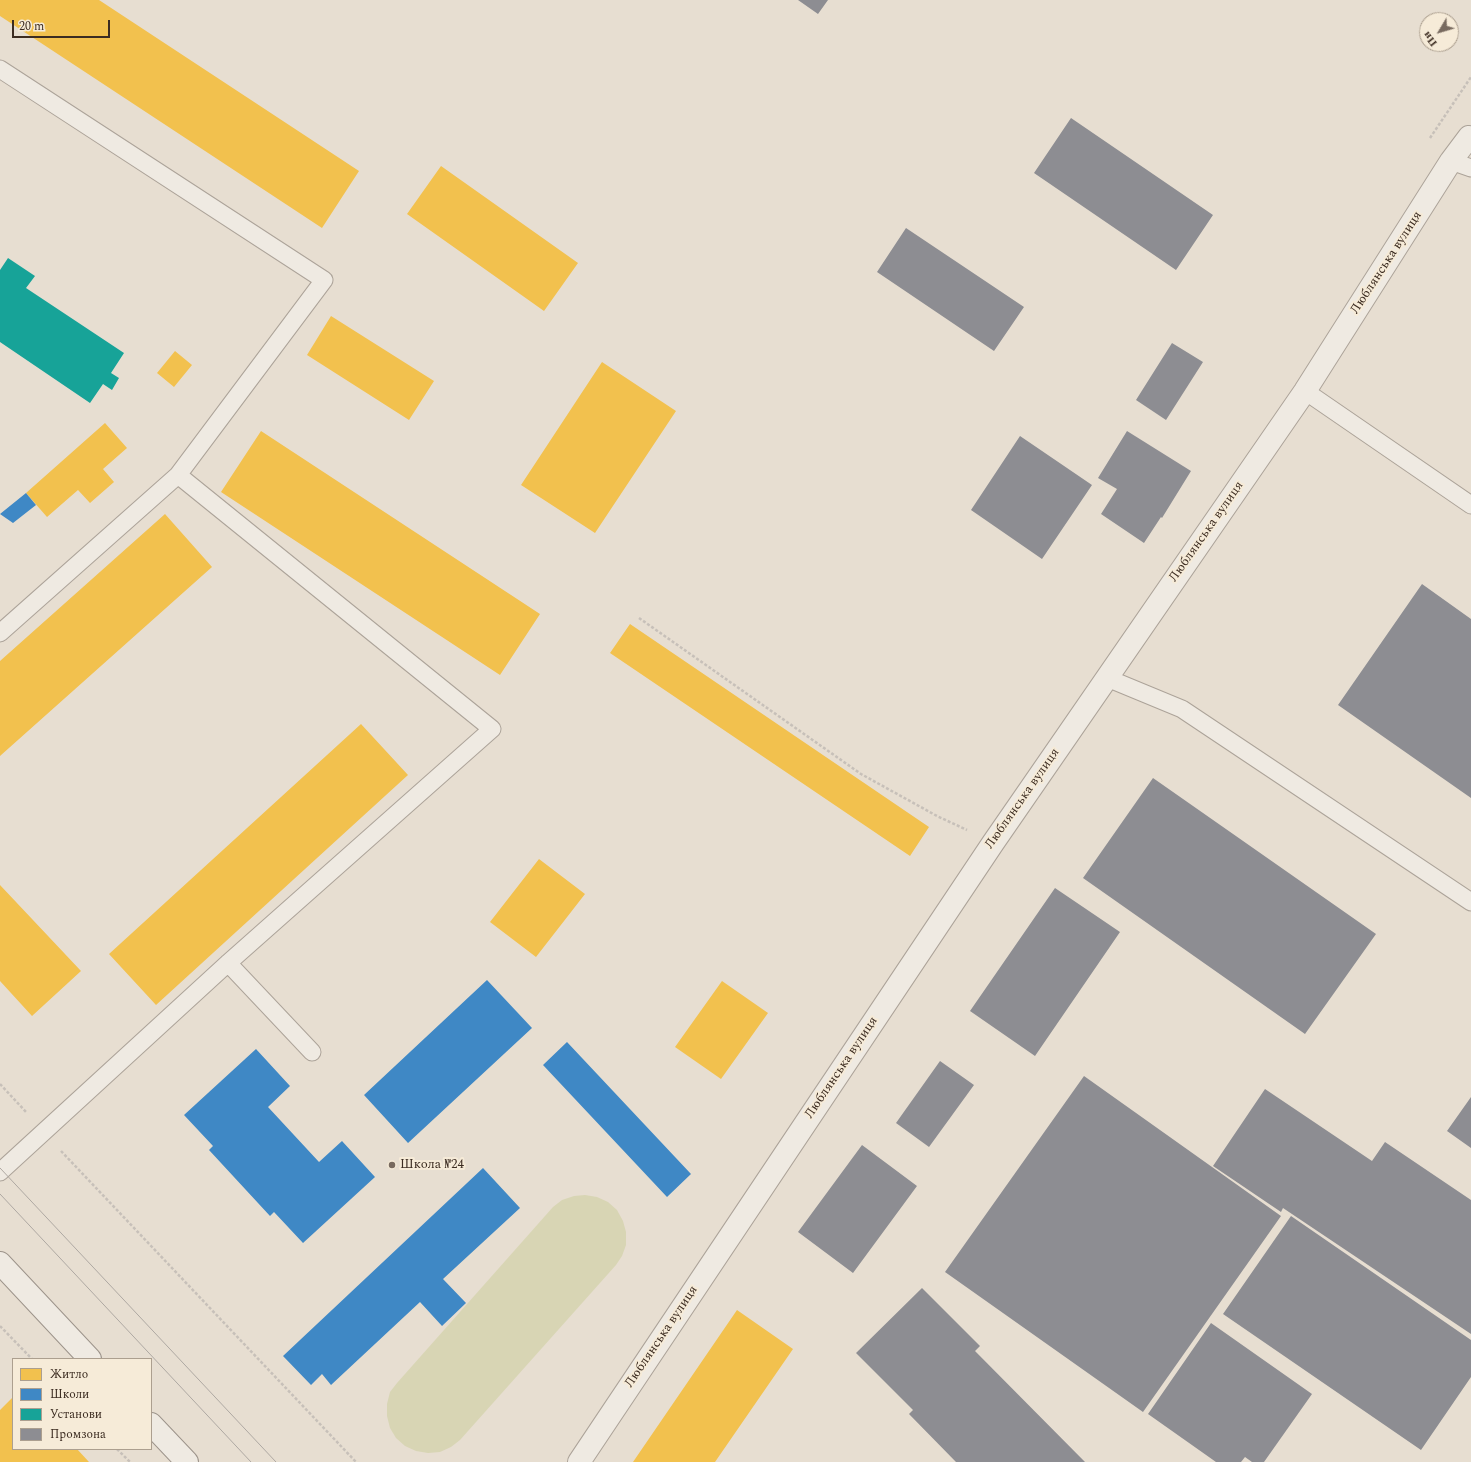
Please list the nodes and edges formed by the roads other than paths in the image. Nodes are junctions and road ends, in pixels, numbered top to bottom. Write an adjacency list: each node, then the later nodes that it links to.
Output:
1 (0, 70): 5 (lane)
2 (1469, 137): 3 (street, Люблянська вулиця)
3 (1461, 164): 4 (street, Люблянська вулиця)
4 (1305, 391): 6 (lane); 8 (street, Люблянська вулиця)
5 (178, 475): 7 (lane); 10 (lane)
6 (1471, 505)
7 (0, 633)
8 (1107, 678): 9 (lane); 17 (street, Люблянська вулиця)
9 (1471, 902)
10 (228, 963): 11 (lane); 12 (lane)
11 (312, 1052)
12 (0, 1172)
13 (0, 1263): 14 (street)
14 (89, 1358)
15 (152, 1425): 16 (street)
16 (187, 1462)
17 (579, 1462)

